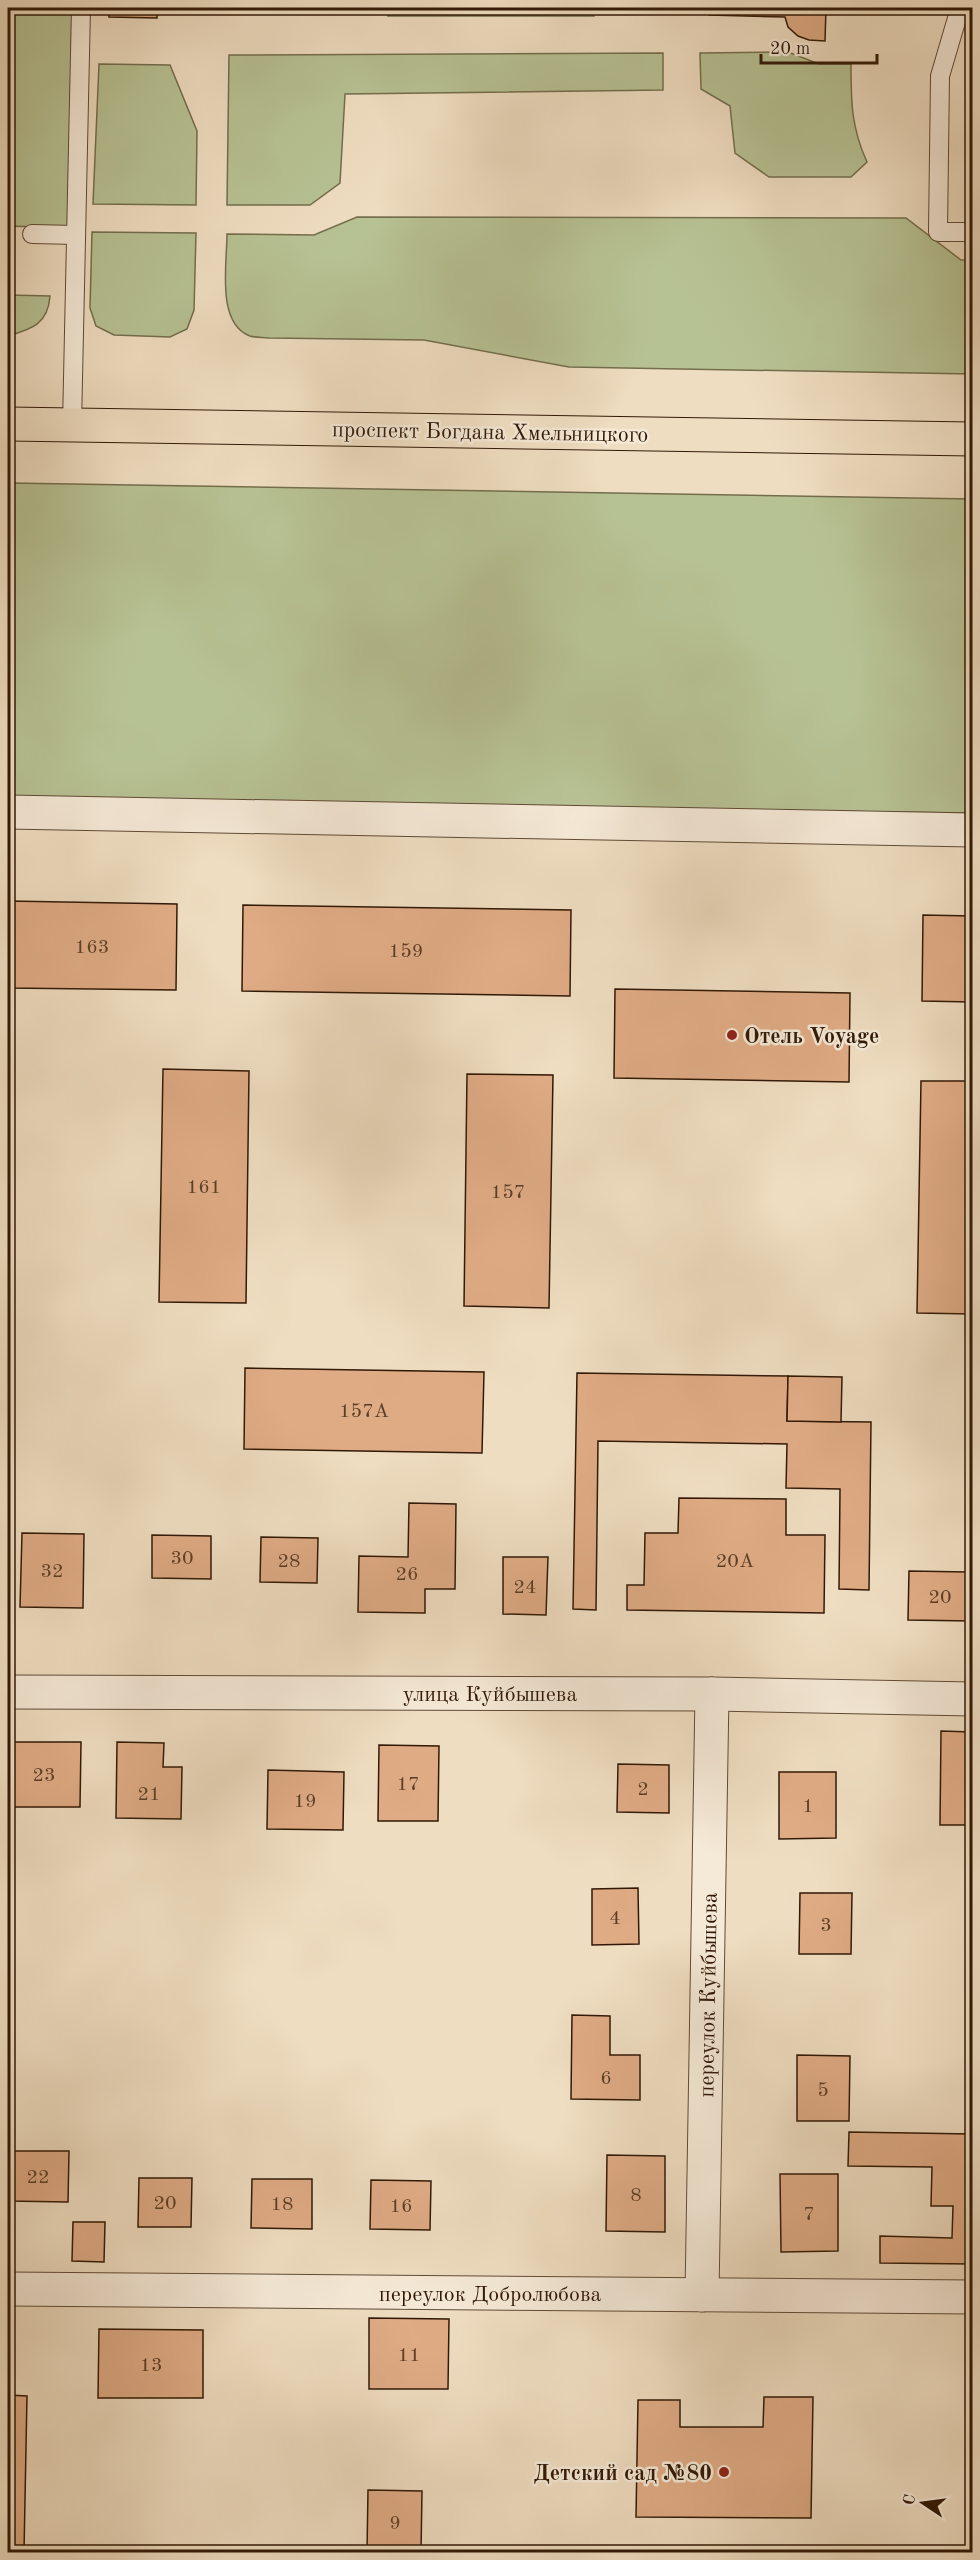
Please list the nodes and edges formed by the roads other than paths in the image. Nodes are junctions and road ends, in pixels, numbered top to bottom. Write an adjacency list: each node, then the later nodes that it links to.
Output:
1 (81, 8): 5 (lane)
2 (960, 8): 3 (lane)
3 (972, 232)
4 (32, 234): 5 (lane)
5 (76, 235): 7 (lane)
6 (8, 424): 7 (main road, проспект Богдана Хмельницкого)
7 (72, 425): 8 (main road, проспект Богдана Хмельницкого)
8 (972, 439)
9 (8, 812): 10 (street)
10 (972, 830)
11 (8, 1692): 12 (street, улица Куйбышева)
12 (712, 1694): 13 (street, улица Куйбышева); 15 (street, переулок Куйбышева)
13 (972, 1699)
14 (8, 2289): 15 (street, переулок Добролюбова)
15 (702, 2295): 16 (street, переулок Добролюбова)
16 (972, 2297)

